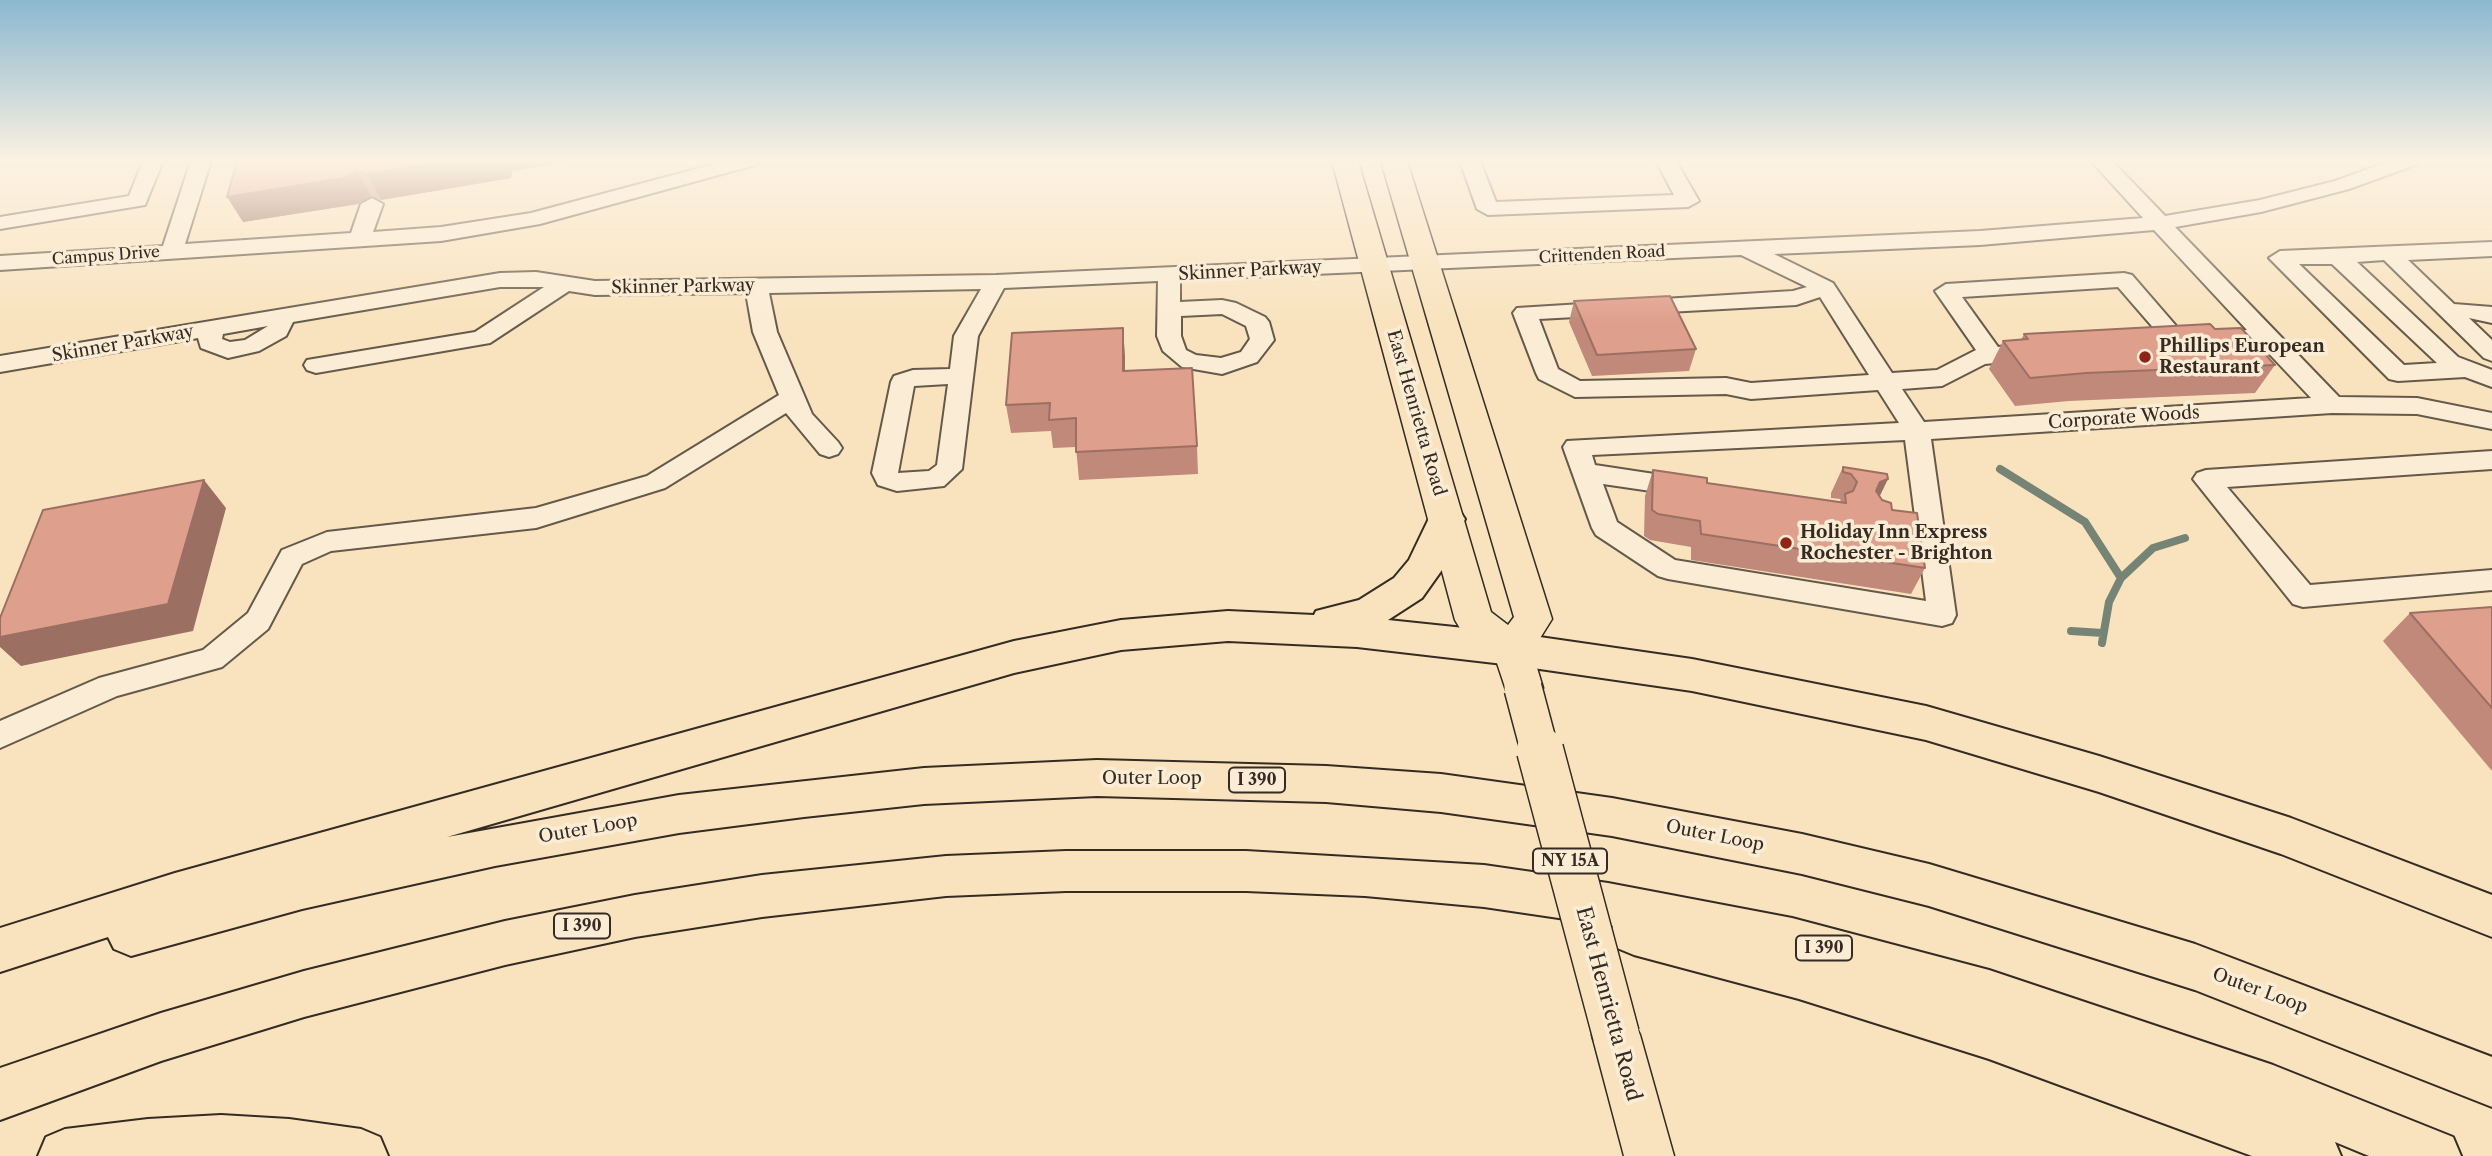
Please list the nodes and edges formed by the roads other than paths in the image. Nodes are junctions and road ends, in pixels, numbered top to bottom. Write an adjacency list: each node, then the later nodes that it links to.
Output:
1 (51, 215): 9 (street)
2 (184, 215): 14 (street)
3 (368, 215): 11 (street)
4 (545, 215): 11 (street, Campus Drive)
5 (1360, 215): 19 (main road, East Henrietta Road)
6 (1411, 215): 18 (main road)
7 (2152, 215): 10 (street)
8 (2204, 215): 10 (street, Crittenden Road)
9 (0, 223)
10 (2160, 223): 13 (street, Crittenden Road); 28 (street)
11 (359, 240): 14 (street, Campus Drive)
12 (2492, 248): 15 (street)
13 (1743, 249): 18 (street, Crittenden Road); 24 (street)
14 (172, 252): 17 (street, Campus Drive)
15 (2404, 253): 16 (street); 26 (street)
16 (2338, 257): 36 (street); 36 (street)
17 (0, 263)
18 (1426, 264): 19 (street, Crittenden Road); 51 (main road)
19 (1374, 265): 20 (street, Skinner Parkway); 48 (main road, East Henrietta Road)
20 (1168, 275): 21 (street, Skinner Parkway); 25 (street)
21 (996, 282): 23 (street, Skinner Parkway); 37 (street)
22 (563, 285): 23 (street, Skinner Parkway); 34 (street, Skinner Parkway); 35 (street)
23 (756, 286): 40 (street)
24 (1825, 288): 39 (street); 39 (street)
25 (1170, 310)
26 (2448, 311): 27 (street); 32 (street)
27 (2492, 316)
28 (2266, 336): 29 (street); 41 (street)
29 (2178, 342): 30 (street); 33 (street)
30 (2151, 343)
31 (2059, 349): 33 (street)
32 (2492, 353)
33 (1990, 354): 39 (street)
34 (0, 365)
35 (316, 365)
36 (2467, 369): 38 (street)
37 (959, 376): 37 (street)
38 (2492, 379)
39 (1889, 382): 43 (street)
40 (793, 398): 44 (street); 52 (street)
41 (2332, 405): 42 (street, Corporate Woods); 43 (street, Corporate Woods)
42 (2492, 421)
43 (1917, 431): 46 (street, Corporate Woods); 46 (street)
44 (829, 448)
45 (2492, 460): 49 (street)
46 (1585, 472): 47 (street)
47 (1707, 491)
48 (1446, 519): 50 (highway); 51 (main road, East Henrietta Road)
49 (2492, 580)
50 (1254, 626): 51 (highway); 55 (highway)
51 (1517, 668): 54 (highway); 62 (main road, East Henrietta Road / NY 15A, bridge)
52 (0, 735)
53 (1185, 870): 58 (highway); 59 (highway, I 390); 65 (highway, I 390)
54 (2492, 916)
55 (0, 950)
56 (0, 974): 57 (highway, Outer Loop / I 390)
57 (2492, 1082)
58 (2131, 1087): 63 (highway); 64 (highway)
59 (0, 1094)
60 (65, 1156): 61 (highway)
61 (361, 1156)
62 (1649, 1156)
63 (2277, 1156)
64 (2314, 1156)
65 (2434, 1156)

